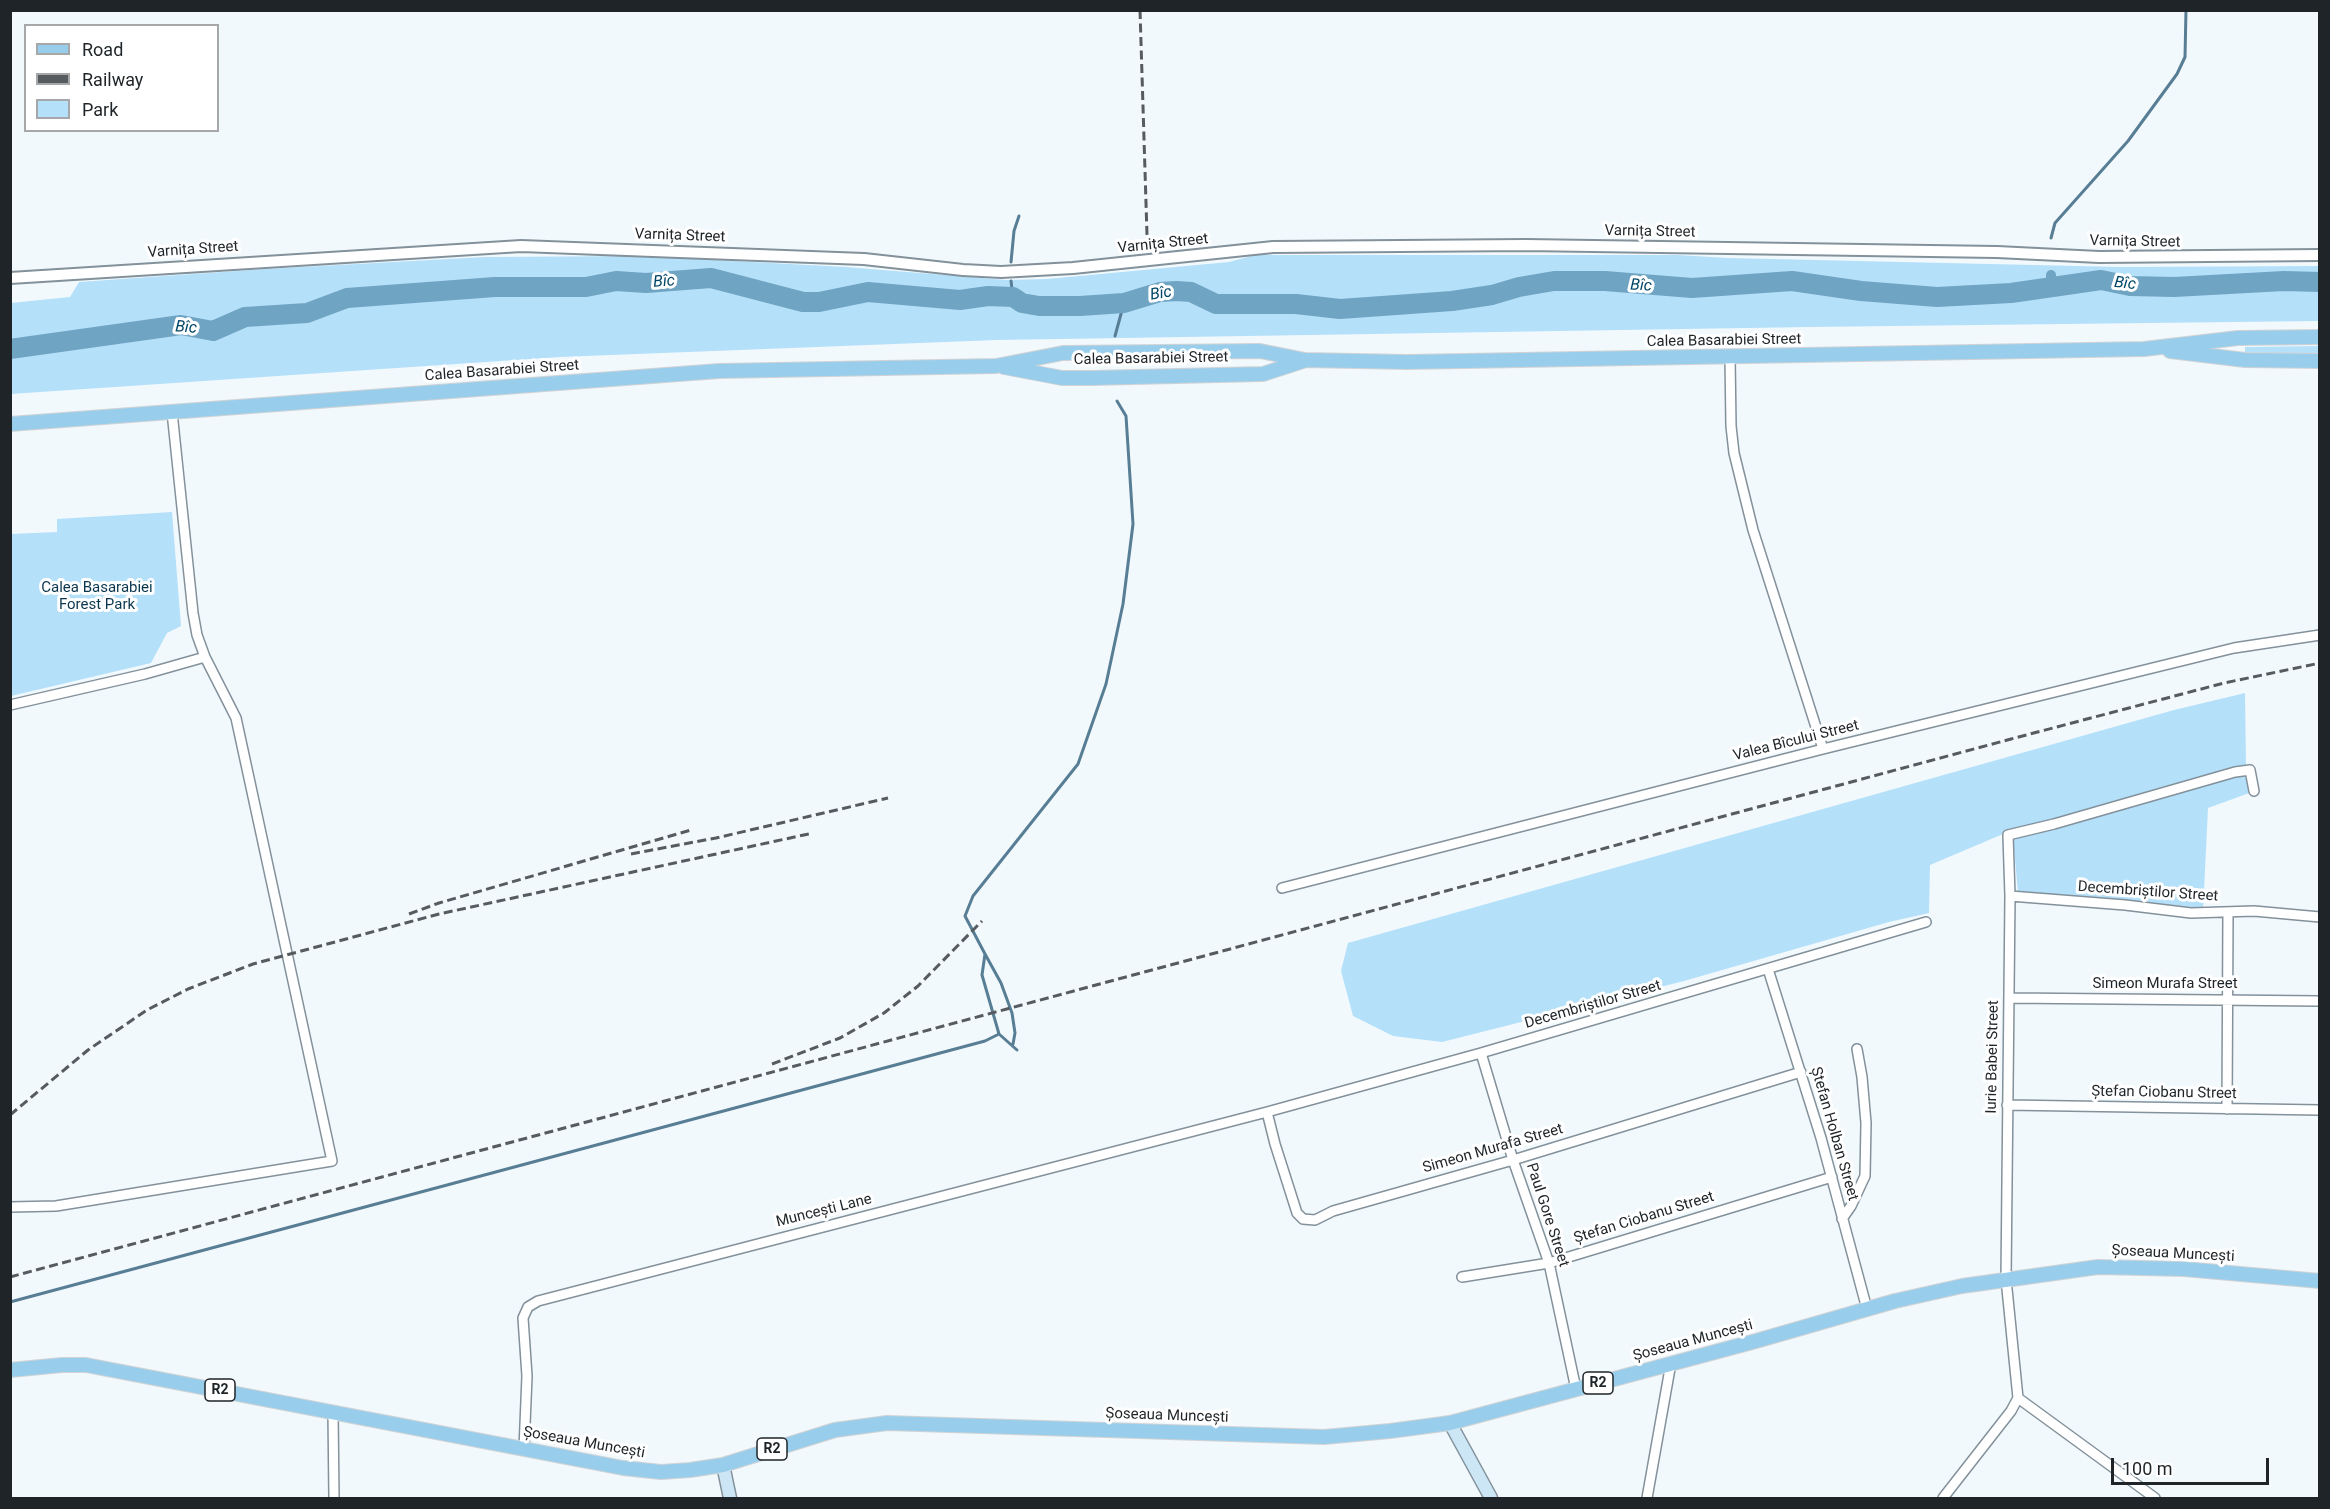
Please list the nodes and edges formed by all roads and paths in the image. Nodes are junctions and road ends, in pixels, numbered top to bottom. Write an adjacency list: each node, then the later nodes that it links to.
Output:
1 (2319, 255): 2 (street, Varnița Street)
2 (10, 278)
3 (2319, 337): 4 (main road, Calea Basarabiei Street)
4 (2144, 349): 7 (main road, Calea Basarabiei Street); 9 (main road, Calea Basarabiei Street)
5 (1217, 352): 6 (main road, Calea Basarabiei Street); 8 (main road, Calea Basarabiei Street); 11 (main road)
6 (1063, 353): 10 (main road, Calea Basarabiei Street); 12 (main road)
7 (1730, 357): 8 (main road, Calea Basarabiei Street); 18 (street)
8 (1305, 360): 11 (main road, Calea Basarabiei Street)
9 (2319, 361)
10 (996, 366): 12 (main road, Calea Basarabiei Street); 13 (main road, Calea Basarabiei Street)
11 (1216, 374): 12 (main road, Calea Basarabiei Street)
12 (1062, 378)
13 (172, 412): 14 (main road, Calea Basarabiei Street); 16 (street)
14 (10, 424)
15 (2319, 635): 18 (street, Valea Bîcului Street)
16 (205, 657): 17 (street); 38 (street)
17 (10, 705)
18 (1823, 749): 20 (street, Valea Bîcului Street)
19 (2254, 791): 21 (street, Iurie Babei Street)
20 (1282, 888)
21 (2010, 896): 22 (street, Decembriștilor Street); 26 (street, Iurie Babei Street)
22 (2228, 913): 23 (street, Decembriștilor Street); 27 (street)
23 (2319, 917)
24 (1926, 922): 25 (street, Decembriștilor Street)
25 (1768, 969): 30 (street, Decembriștilor Street); 31 (street, Ștefan Holban Street)
26 (2009, 998): 27 (street, Simeon Murafa Street); 32 (street, Iurie Babei Street)
27 (2228, 999): 28 (street, Simeon Murafa Street); 33 (street)
28 (2319, 1001)
29 (1857, 1049): 39 (street)
30 (1481, 1053): 35 (street, Decembriștilor Street); 36 (street, Paul Gore Street)
31 (1801, 1072): 36 (street, Simeon Murafa Street); 37 (street, Ștefan Holban Street)
32 (2007, 1105): 33 (street, Ștefan Ciobanu Street); 42 (street, Iurie Babei Street)
33 (2227, 1109): 34 (street, Ștefan Ciobanu Street)
34 (2319, 1110)
35 (1267, 1112): 36 (street, Simeon Murafa Street); 51 (street, Muncești Lane)
36 (1513, 1160): 40 (street, Paul Gore Street)
37 (1832, 1176): 39 (street, Ștefan Holban Street); 40 (street, Ștefan Ciobanu Street)
38 (10, 1207)
39 (1842, 1219): 44 (street, Ștefan Holban Street)
40 (1549, 1263): 41 (street, Ștefan Ciobanu Street); 47 (street, Paul Gore Street)
41 (1462, 1277)
42 (2006, 1279): 43 (main road, Șoseaua Muncești / R2); 44 (main road, Șoseaua Muncești / R2); 48 (street, Iurie Babei Street)
43 (2319, 1281)
44 (1867, 1310): 45 (main road, Șoseaua Muncești / R2)
45 (1671, 1363): 47 (main road, Șoseaua Muncești / R2); 56 (street)
46 (10, 1370): 49 (main road, Șoseaua Muncești / R2)
47 (1576, 1389): 50 (main road, Șoseaua Muncești / R2)
48 (2018, 1398): 57 (street); 58 (street)
49 (333, 1412): 51 (main road, Șoseaua Muncești / R2); 53 (street)
50 (1450, 1423): 52 (main road, Șoseaua Muncești / R2); 55 (main road)
51 (524, 1449): 52 (main road, Șoseaua Muncești / R2)
52 (723, 1465): 54 (main road)
53 (334, 1498)
54 (730, 1498)
55 (1491, 1498)
56 (1647, 1498)
57 (1943, 1498)
58 (2155, 1498)

